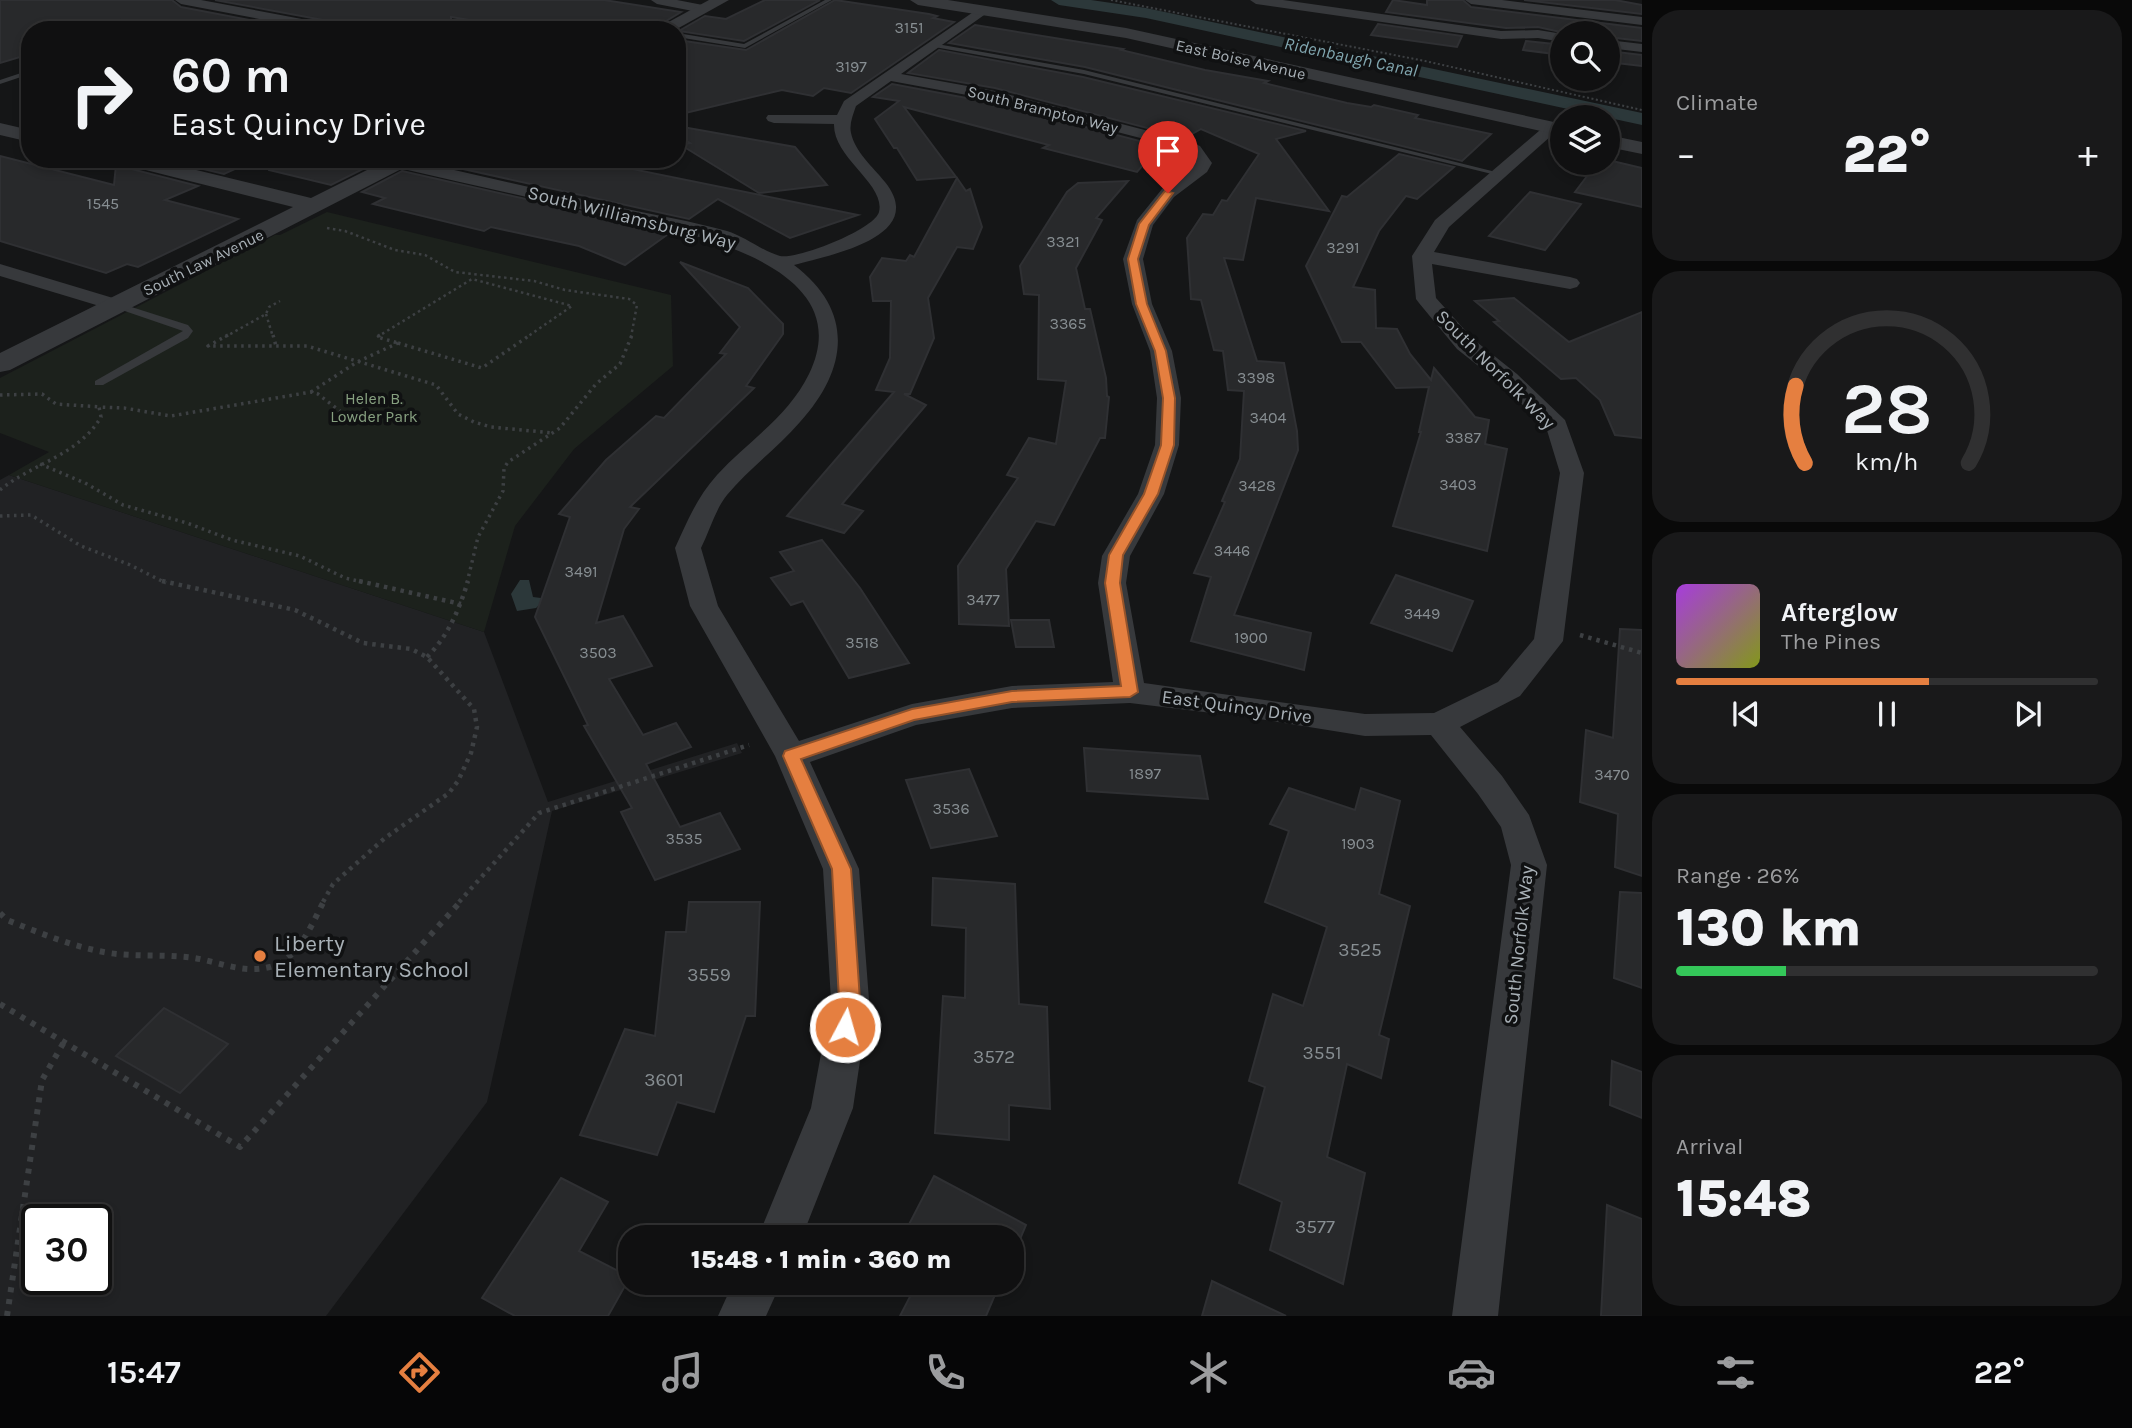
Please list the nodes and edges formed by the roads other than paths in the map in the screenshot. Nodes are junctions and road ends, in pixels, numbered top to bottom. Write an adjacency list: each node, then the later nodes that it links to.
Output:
1 (181, 0): 12 (street)
2 (657, 0): 9 (street)
3 (721, 0): 9 (street)
4 (829, 0): 17 (lane)
5 (918, 0): 10 (street, East Boise Avenue)
6 (1256, 0): 16 (street)
7 (1471, 0): 15 (street)
8 (296, 7): 12 (street)
9 (703, 9): 14 (street)
10 (982, 10): 19 (street); 27 (street, East Boise Avenue)
11 (1449, 10): 16 (street)
12 (268, 16): 13 (street)
13 (293, 21)
14 (680, 21)
15 (1642, 21)
16 (1440, 27): 18 (street)
17 (686, 36)
18 (1550, 37)
19 (931, 45): 23 (street); 36 (lane)
20 (1620, 45): 21 (street)
21 (1642, 48)
22 (21, 74): 24 (lane)
23 (887, 76): 26 (street); 45 (street, South Brampton Way)
24 (0, 82)
25 (774, 118): 26 (street)
26 (843, 120): 39 (street)
27 (1550, 127)
28 (0, 129): 29 (street)
29 (21, 134)
30 (1550, 135): 36 (street)
31 (1620, 143): 32 (street)
32 (1642, 148)
33 (182, 168): 37 (street)
34 (392, 168): 37 (street, South Law Avenue)
35 (433, 168): 39 (street, South Williamsburg Way)
36 (1500, 174): 38 (street)
37 (318, 216): 42 (street, South Law Avenue)
38 (1422, 256): 41 (street); 46 (street, South Norfolk Way)
39 (780, 263): 47 (street, South Williamsburg Way)
40 (0, 270): 42 (street)
41 (1570, 283)
42 (116, 304): 43 (street, South Law Avenue); 44 (lane)
43 (0, 364)
44 (99, 383)
45 (1130, 692): 46 (street, East Quincy Drive); 47 (street, East Quincy Drive)
46 (1439, 724): 51 (street, South Norfolk Way)
47 (791, 756): 48 (street, South Williamsburg Way)
48 (785, 1225)
49 (752, 1295): 50 (street)
50 (741, 1316)
51 (1475, 1316)

